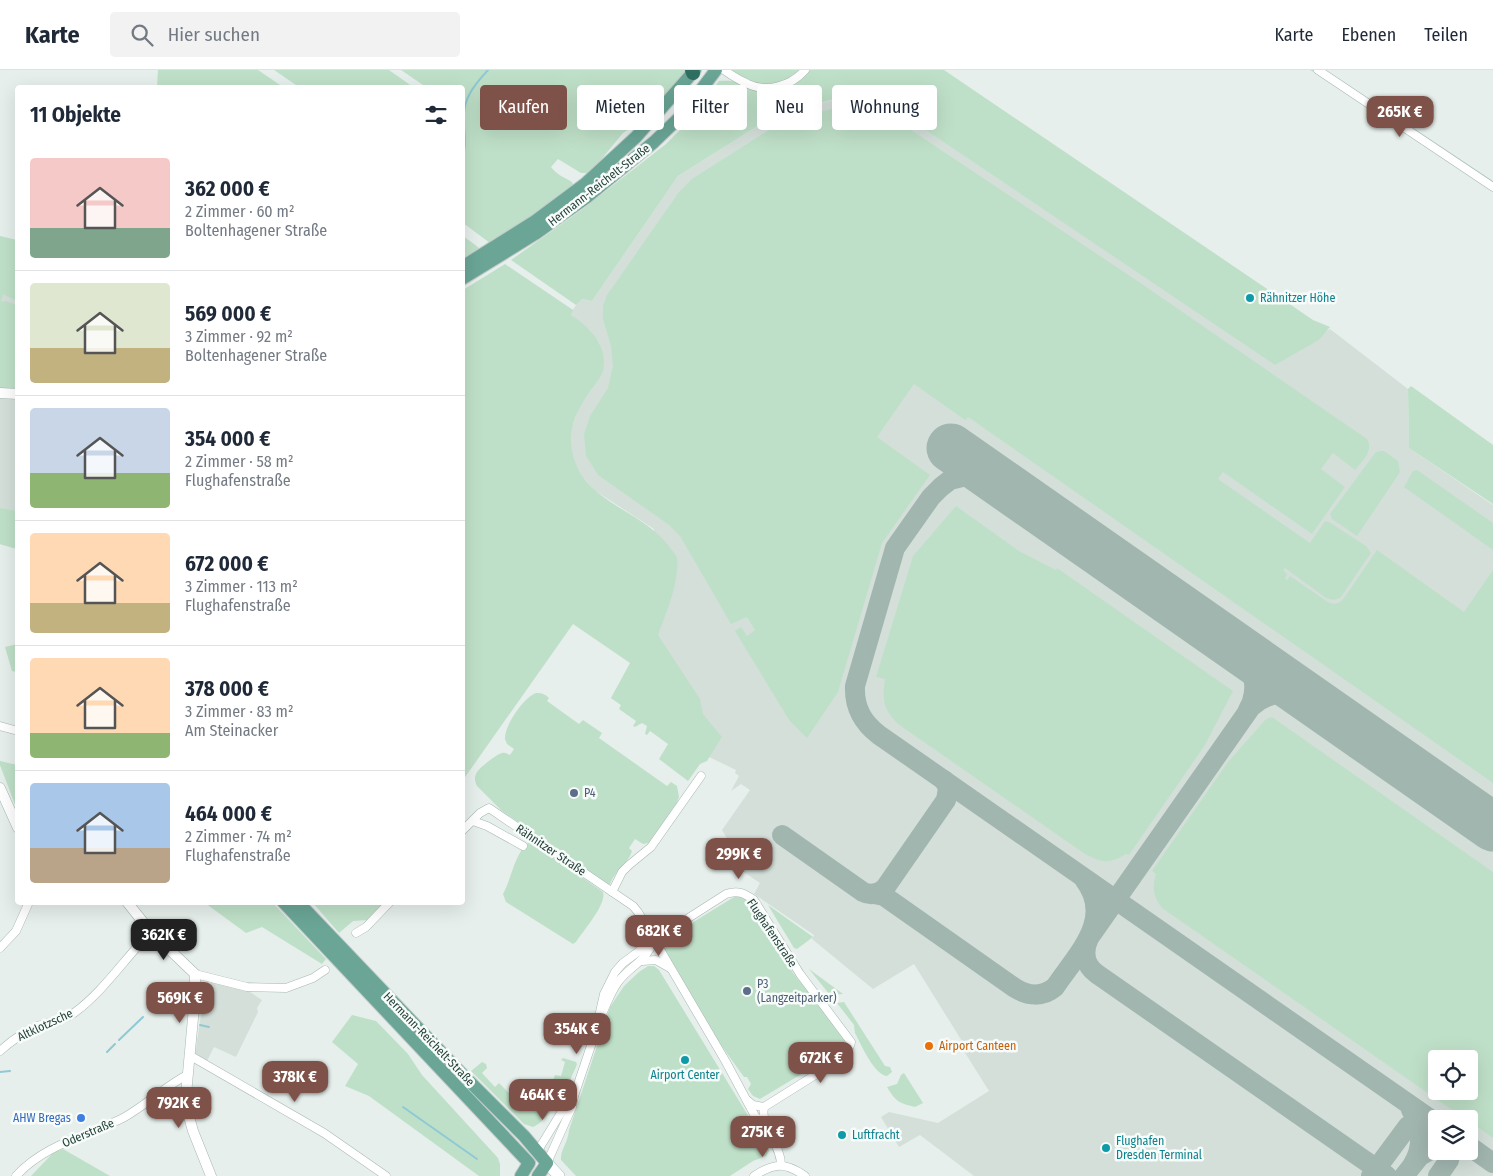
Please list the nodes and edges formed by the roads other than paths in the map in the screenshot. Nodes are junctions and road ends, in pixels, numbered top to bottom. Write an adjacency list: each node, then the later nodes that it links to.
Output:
1 (716, 70): 8 (main road, Hermann-Reichelt-Straße)
2 (724, 70): 3 (street)
3 (805, 70)
4 (1318, 70): 6 (street)
5 (694, 71): 7 (main road, Hermann-Reichelt-Straße)
6 (1493, 187)
7 (465, 265)
8 (465, 277)
9 (0, 393): 10 (street)
10 (15, 394)
11 (0, 726): 12 (street)
12 (15, 729)
13 (701, 776): 19 (street)
14 (0, 788): 15 (street)
15 (15, 821)
16 (473, 821): 17 (street); 18 (street); 19 (street, Rähnitzer Straße)
17 (465, 828)
18 (523, 846)
19 (612, 892): 27 (street, Rähnitzer Straße)
20 (28, 905): 28 (street)
21 (129, 905): 25 (street)
22 (286, 905): 42 (main road, Hermann-Reichelt-Straße)
23 (301, 905): 41 (main road, Hermann-Reichelt-Straße)
24 (387, 905): 26 (street)
25 (150, 932): 32 (street); 34 (street, Altklotzsche)
26 (356, 933)
27 (654, 940): 29 (street, Flughafenstraße); 31 (street, Rähnitzer Straße); 33 (street, Flughafenstraße); 39 (street, Flughafenstraße)
28 (0, 948)
29 (642, 961): 31 (street); 33 (street, Flughafenstraße)
30 (325, 970): 32 (street)
31 (671, 970): 38 (street)
32 (195, 974): 35 (street)
33 (596, 1030): 37 (street, Flughafenstraße)
34 (0, 1051)
35 (189, 1055): 36 (street); 47 (street)
36 (186, 1075): 45 (street, Oderstraße); 46 (street)
37 (574, 1096): 41 (street, Flughafenstraße); 44 (street, Flughafenstraße)
38 (747, 1100): 39 (street); 40 (street)
39 (764, 1107): 40 (street)
40 (766, 1126): 43 (street)
41 (537, 1152): 42 (main road, Flughafenstraße); 44 (main road, Hermann-Reichelt-Straße)
42 (529, 1163): 44 (main road, Hermann-Reichelt-Straße); 48 (main road, Flughafenstraße)
43 (780, 1166): 50 (street); 51 (street)
44 (542, 1172): 49 (main road, Hermann-Reichelt-Straße)
45 (16, 1176)
46 (211, 1176)
47 (386, 1176)
48 (521, 1176)
49 (559, 1176)
50 (754, 1176)
51 (805, 1176)

